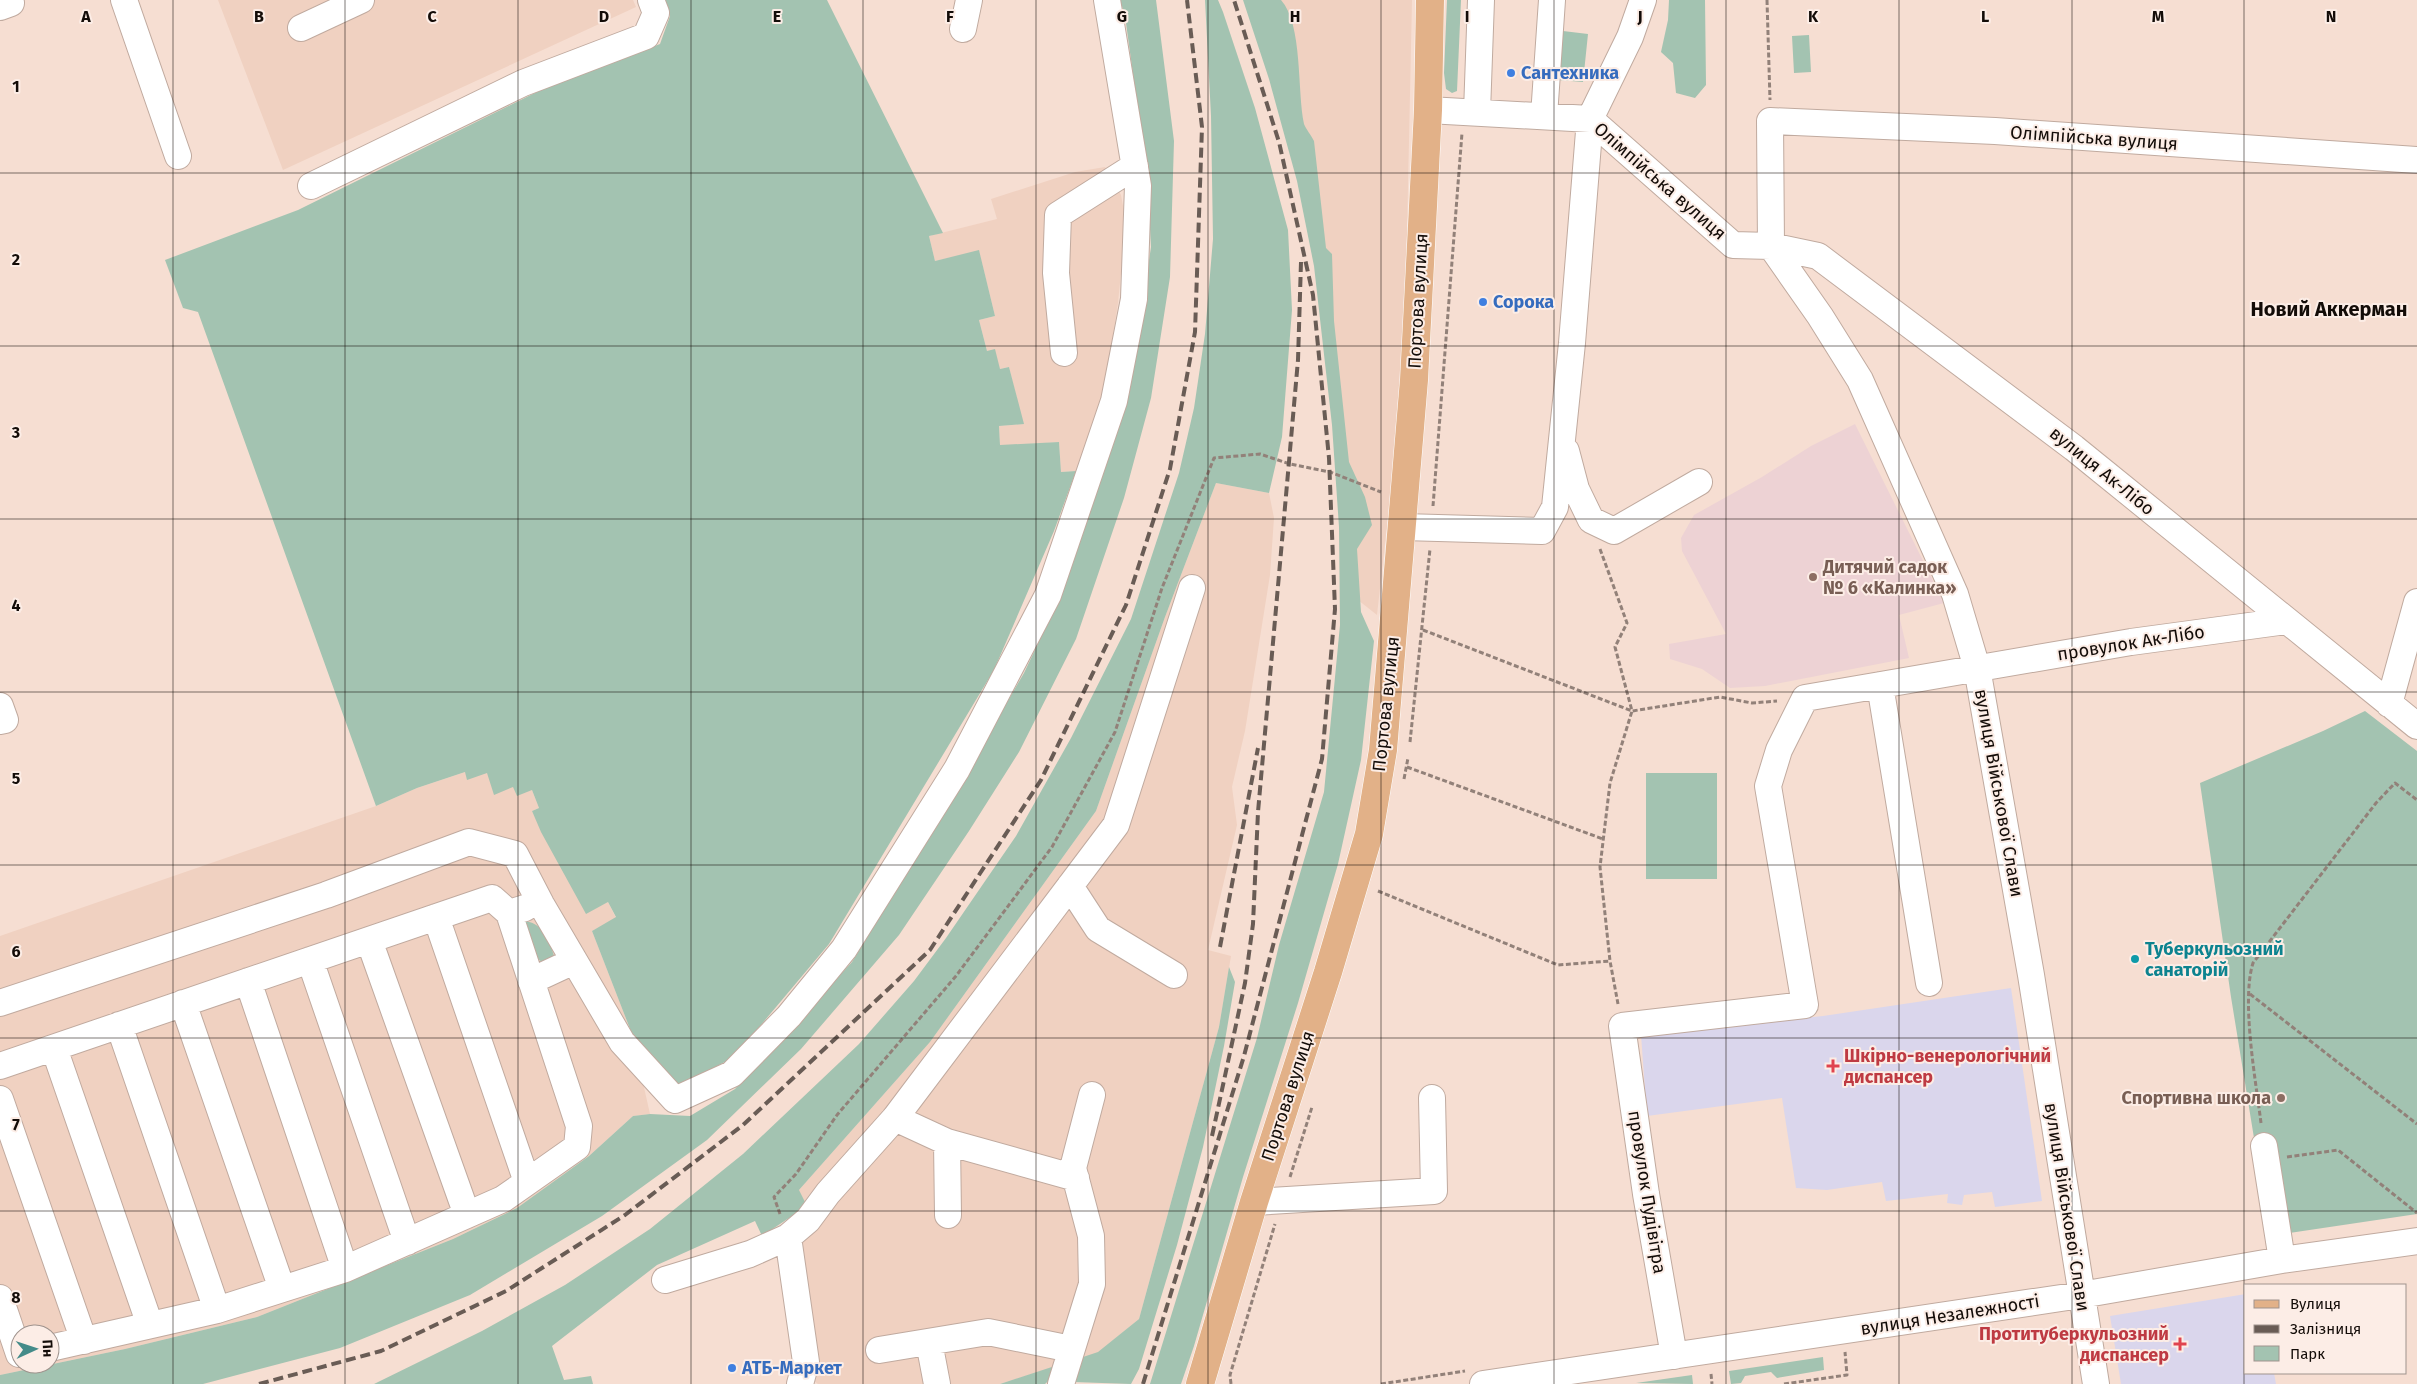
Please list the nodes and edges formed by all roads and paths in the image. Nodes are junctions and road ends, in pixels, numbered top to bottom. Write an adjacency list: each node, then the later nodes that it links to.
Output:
1 (124, 0): 18 (street)
2 (361, 0): 11 (street)
3 (651, 0): 21 (street)
4 (969, 0): 12 (street)
5 (1107, 0): 20 (street)
6 (1430, 0): 13 (main road, Портова вулиця)
7 (1480, 0): 14 (street)
8 (1552, 0): 15 (street)
9 (1643, 0): 16 (street)
10 (1767, 0): 17 (path)
11 (301, 28)
12 (963, 29)
13 (1428, 110): 14 (street, Олімпійська вулиця); 26 (main road, Портова вулиця)
14 (1477, 112): 15 (street, Олімпійська вулиця)
15 (1544, 116): 16 (street, Олімпійська вулиця)
16 (1590, 120): 22 (street, Олімпійська вулиця); 24 (street)
17 (1770, 121): 19 (street, Олімпійська вулиця); 22 (street)
18 (178, 156)
19 (2417, 160)
20 (1135, 166): 23 (street); 50 (street)
21 (311, 186)
22 (1771, 246): 30 (street, вулиця Ак-Лібо); 32 (street, вулиця Військової Слави)
23 (1064, 353)
24 (1562, 436): 26 (street); 27 (street)
25 (1699, 482): 27 (street)
26 (1404, 514): 72 (main road, Портова вулиця); 76 (path)
27 (1591, 520): 37 (path)
28 (1192, 588): 43 (street)
29 (2417, 602): 35 (street)
30 (2286, 621): 32 (street, провулок Ак-Лібо); 35 (street, вулиця Ак-Лібо)
31 (1423, 630): 37 (path)
32 (1977, 668): 33 (street, провулок Ак-Лібо); 83 (street, вулиця Військової Слави)
33 (1880, 685): 34 (street, провулок Ак-Лібо); 55 (street)
34 (1804, 698): 37 (path); 60 (street)
35 (2389, 704): 39 (street, вулиця Ак-Лібо)
36 (0, 706): 38 (street)
37 (1632, 711): 42 (path)
38 (0, 721)
39 (2417, 726)
40 (1407, 767): 42 (path)
41 (2417, 800): 56 (path)
42 (1603, 839): 51 (path)
43 (1070, 886): 52 (street); 66 (street)
44 (1378, 891): 51 (path)
45 (540, 904): 46 (street); 50 (street); 57 (street)
46 (509, 913): 47 (street); 54 (street)
47 (436, 917): 48 (street); 71 (street)
48 (369, 940): 49 (street); 74 (street)
49 (310, 960): 53 (street); 78 (street)
50 (574, 961): 54 (street)
51 (1610, 961): 60 (path)
52 (1174, 975)
53 (248, 981): 58 (street); 80 (street)
54 (531, 982): 71 (street)
55 (1929, 983)
56 (2249, 993): 67 (path); 69 (path)
57 (0, 1003)
58 (183, 1004): 59 (street); 82 (street)
59 (119, 1025): 61 (street); 85 (street)
60 (1622, 1026): 94 (street, провулок Пудівітра)
61 (54, 1048): 62 (street); 86 (street)
62 (0, 1066)
63 (1092, 1095): 70 (street)
64 (1432, 1098): 72 (street)
65 (0, 1099): 87 (street)
66 (895, 1118): 68 (street); 76 (street)
67 (2417, 1124)
68 (947, 1142): 70 (street); 75 (street)
69 (2265, 1153): 73 (path); 79 (street)
70 (1076, 1178): 92 (street)
71 (527, 1182): 74 (street)
72 (1254, 1202): 98 (main road, Портова вулиця)
73 (2417, 1213)
74 (467, 1215): 78 (street)
75 (948, 1215)
76 (788, 1237): 81 (street); 95 (street)
77 (2417, 1241): 79 (street, вулиця Незалежності)
78 (407, 1242): 80 (street)
79 (2282, 1260): 83 (street, вулиця Незалежності)
80 (345, 1269): 82 (street)
81 (665, 1280)
82 (282, 1289): 85 (street)
83 (2081, 1295): 94 (street, вулиця Незалежності); 101 (street, вулиця Військової Слави)
84 (0, 1298): 88 (street)
85 (217, 1310): 86 (street)
86 (150, 1326): 87 (street)
87 (84, 1341): 91 (street)
88 (10, 1342)
89 (929, 1342): 92 (street); 93 (street); 96 (street)
90 (1844, 1344): 100 (path)
91 (60, 1346)
92 (1071, 1348): 97 (street)
93 (879, 1350)
94 (1674, 1356): 99 (street, вулиця Незалежності)
95 (800, 1384)
96 (937, 1384)
97 (1061, 1384)
98 (1200, 1384)
99 (1483, 1384)
100 (1784, 1384)
101 (2096, 1384)

